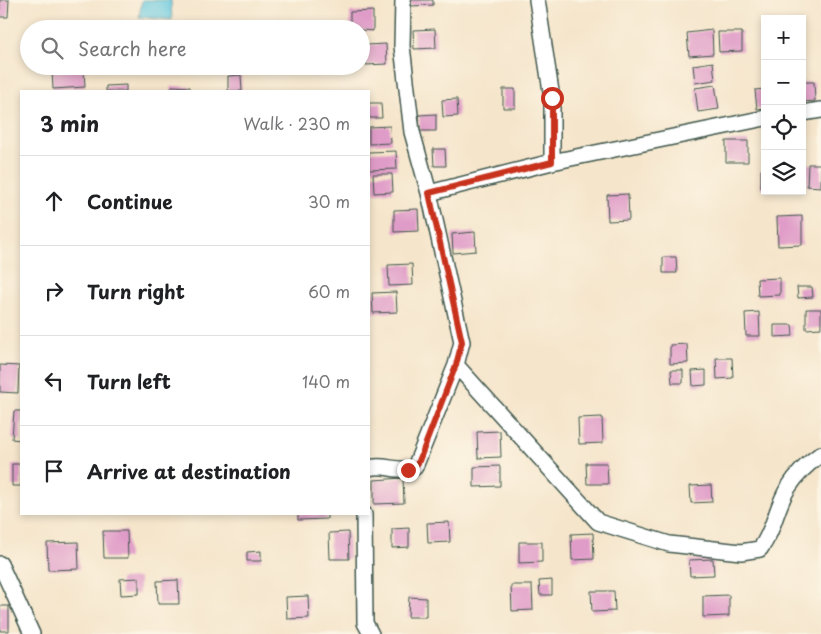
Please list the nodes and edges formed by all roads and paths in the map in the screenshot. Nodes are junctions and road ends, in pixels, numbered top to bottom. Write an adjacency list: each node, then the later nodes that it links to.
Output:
1 (403, 0): 7 (street)
2 (537, 0): 6 (street)
3 (821, 110): 4 (street)
4 (806, 112)
5 (761, 119): 6 (street)
6 (552, 162): 7 (street)
7 (429, 193): 8 (street)
8 (456, 365): 9 (street); 10 (street)
9 (821, 454)
10 (370, 468)
11 (364, 515): 14 (street)
12 (0, 564): 13 (street)
13 (32, 634)
14 (371, 634)

